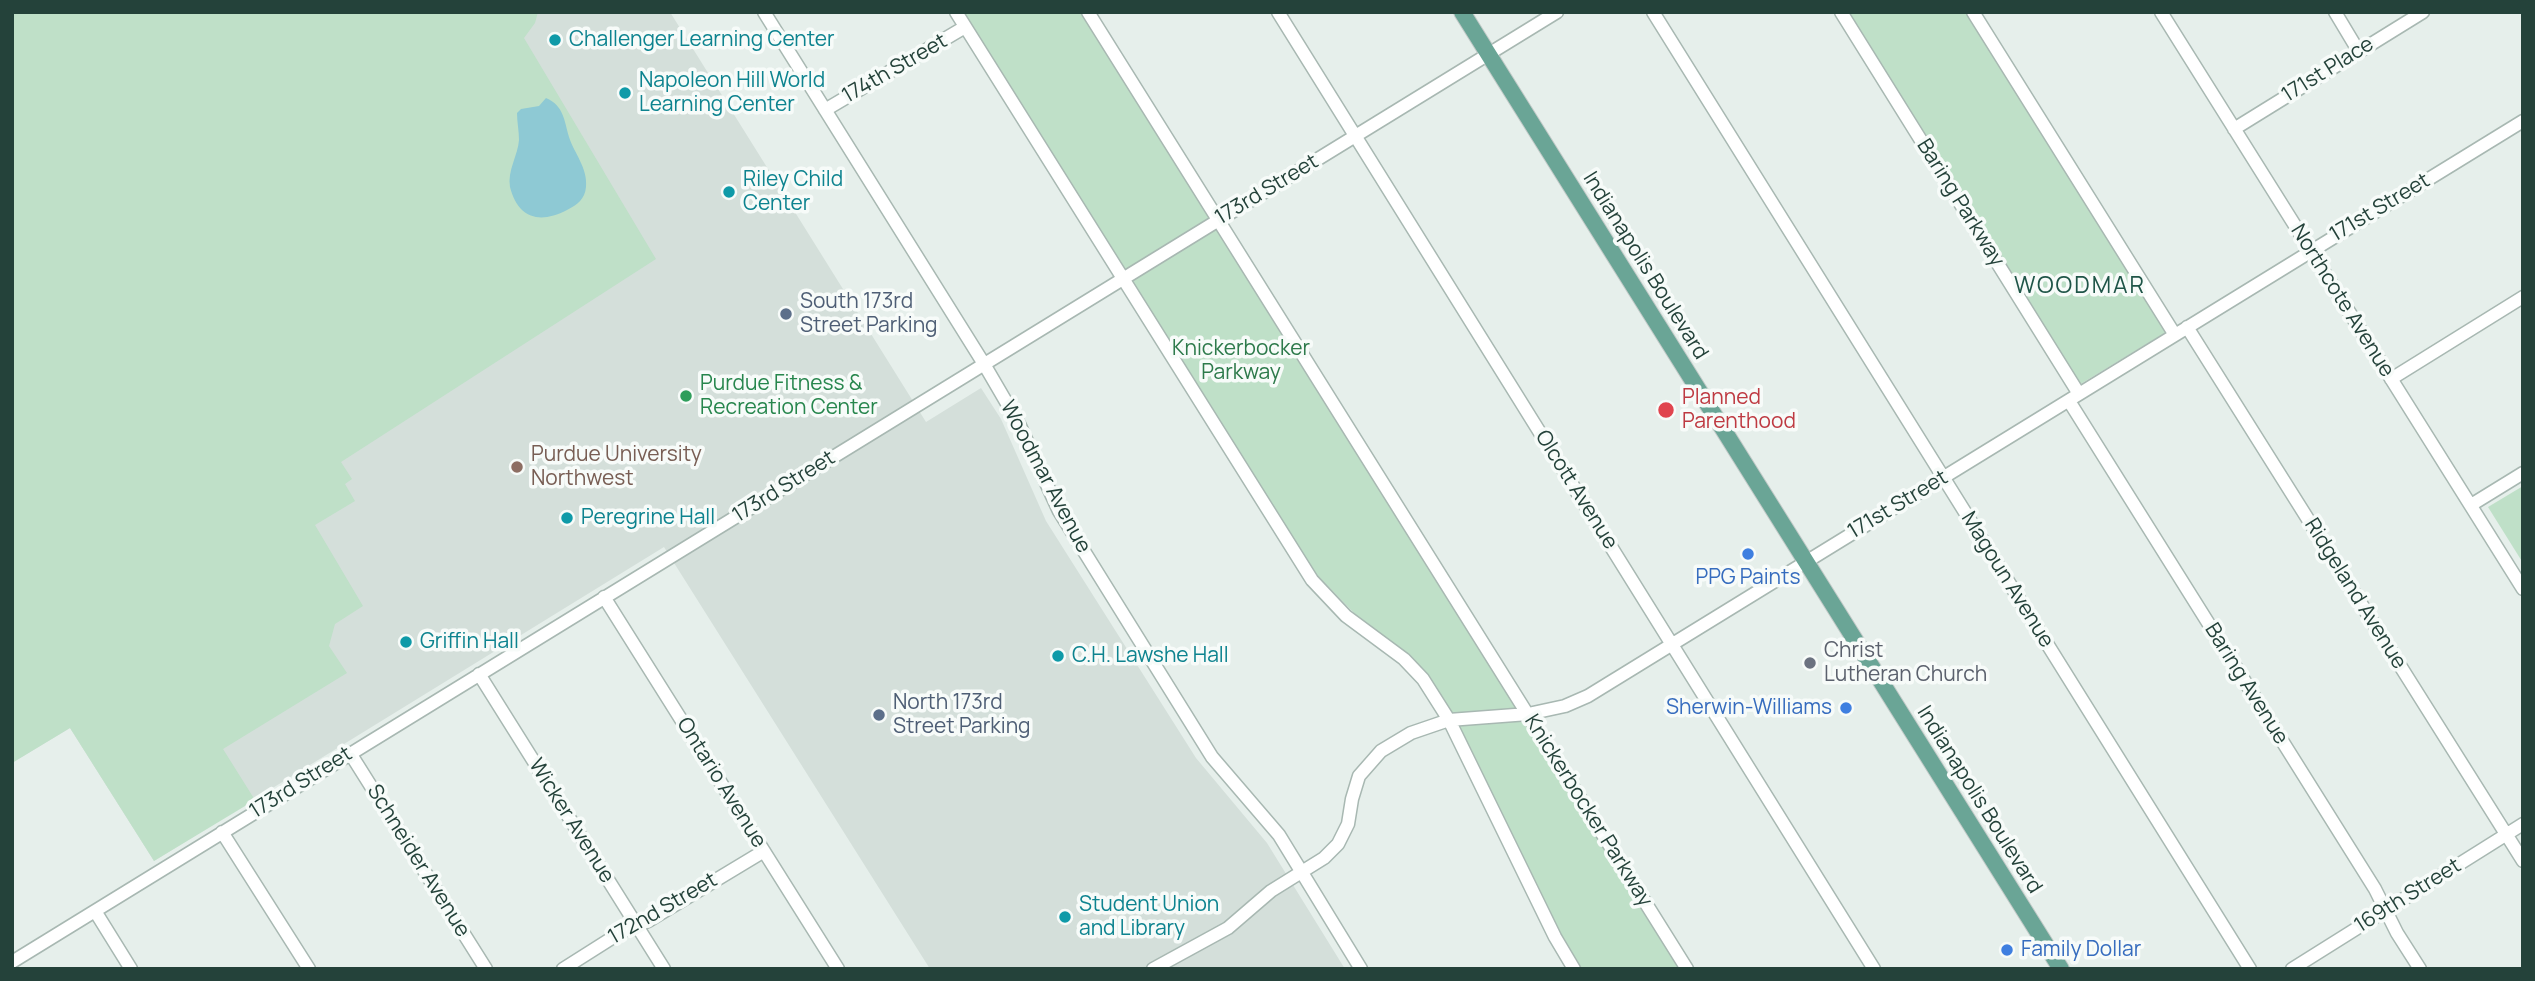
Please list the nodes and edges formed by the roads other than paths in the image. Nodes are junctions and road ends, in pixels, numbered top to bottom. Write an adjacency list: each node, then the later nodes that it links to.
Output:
1 (764, 12): 16 (street, Woodmar Avenue)
2 (956, 12): 13 (street)
3 (1088, 12): 20 (street, Knickerbocker Parkway)
4 (1278, 12): 19 (street, Olcott Avenue)
5 (1462, 12): 15 (main road, Indianapolis Boulevard)
6 (1557, 12): 15 (street, 173rd Street)
7 (1653, 12): 30 (street, Magoun Avenue)
8 (1841, 12): 28 (street, Baring Parkway)
9 (1973, 12): 25 (street)
10 (2161, 12): 18 (street, Northcote Avenue)
11 (2335, 12): 14 (street)
12 (2423, 12): 14 (street, 171st Place)
13 (965, 27): 16 (street, 174th Street); 22 (street)
14 (2359, 51): 18 (street, 171st Place)
15 (1488, 55): 19 (street, 173rd Street); 32 (main road, Indianapolis Boulevard)
16 (825, 110): 26 (street, Woodmar Avenue)
17 (2523, 121): 21 (street, 171st Street)
18 (2234, 128): 21 (street, Northcote Avenue)
19 (1355, 136): 20 (street, 173rd Street); 35 (street, Olcott Avenue)
20 (1218, 219): 22 (street, 173rd Street); 37 (street, Knickerbocker Parkway)
21 (2310, 251): 24 (street, 171st Street); 27 (street, Northcote Avenue)
22 (1122, 278): 26 (street, 173rd Street); 38 (street)
23 (2523, 297): 27 (street)
24 (2187, 327): 25 (street, 171st Street); 42 (street, Ridgeland Avenue)
25 (2175, 335): 28 (street, 171st Street)
26 (984, 364): 34 (street, 173rd Street); 45 (street, Woodmar Avenue)
27 (2391, 379): 31 (street, Northcote Avenue)
28 (2074, 397): 30 (street, 171st Street); 46 (street, Baring Avenue)
29 (2523, 473): 31 (street)
30 (1943, 478): 32 (street, 171st Street); 62 (street, Magoun Avenue)
31 (2470, 505): 33 (street, Northcote Avenue)
32 (1804, 562): 35 (street, 171st Street); 61 (main road, Indianapolis Boulevard)
33 (2523, 589)
34 (604, 597): 36 (street, 173rd Street); 43 (street, Ontario Avenue)
35 (1672, 643): 37 (street, 171st Street); 60 (street, Olcott Avenue)
36 (479, 674): 39 (street, 173rd Street); 48 (street, Wicker Avenue)
37 (1528, 714): 38 (street, 171st Street); 59 (street, Knickerbocker Parkway)
38 (1449, 720): 45 (street, 171st Street); 58 (street)
39 (350, 753): 41 (street, 173rd Street); 52 (street, Schneider Avenue)
40 (2523, 824): 42 (street, 169th Street)
41 (222, 832): 47 (street, 173rd Street); 51 (street)
42 (2506, 834): 44 (street, Ridgeland Avenue); 46 (street, 169th Street)
43 (764, 851): 48 (street, 172nd Street); 55 (street, Ontario Avenue)
44 (2523, 861)
45 (1301, 873): 56 (street, 171st Street); 57 (street, Woodmar Avenue)
46 (2386, 910): 63 (street, 169th Street); 64 (street, Baring Avenue)
47 (95, 911): 49 (street, 173rd Street); 50 (street)
48 (637, 925): 53 (street, 172nd Street); 54 (street, Wicker Avenue)
49 (12, 962)
50 (131, 969)
51 (309, 969)
52 (486, 969)
53 (563, 969)
54 (664, 969)
55 (838, 969)
56 (1153, 969)
57 (1361, 969)
58 (1574, 969)
59 (1687, 969)
60 (1874, 969)
61 (2061, 969)
62 (2250, 969)
63 (2292, 969)
64 (2420, 969)

